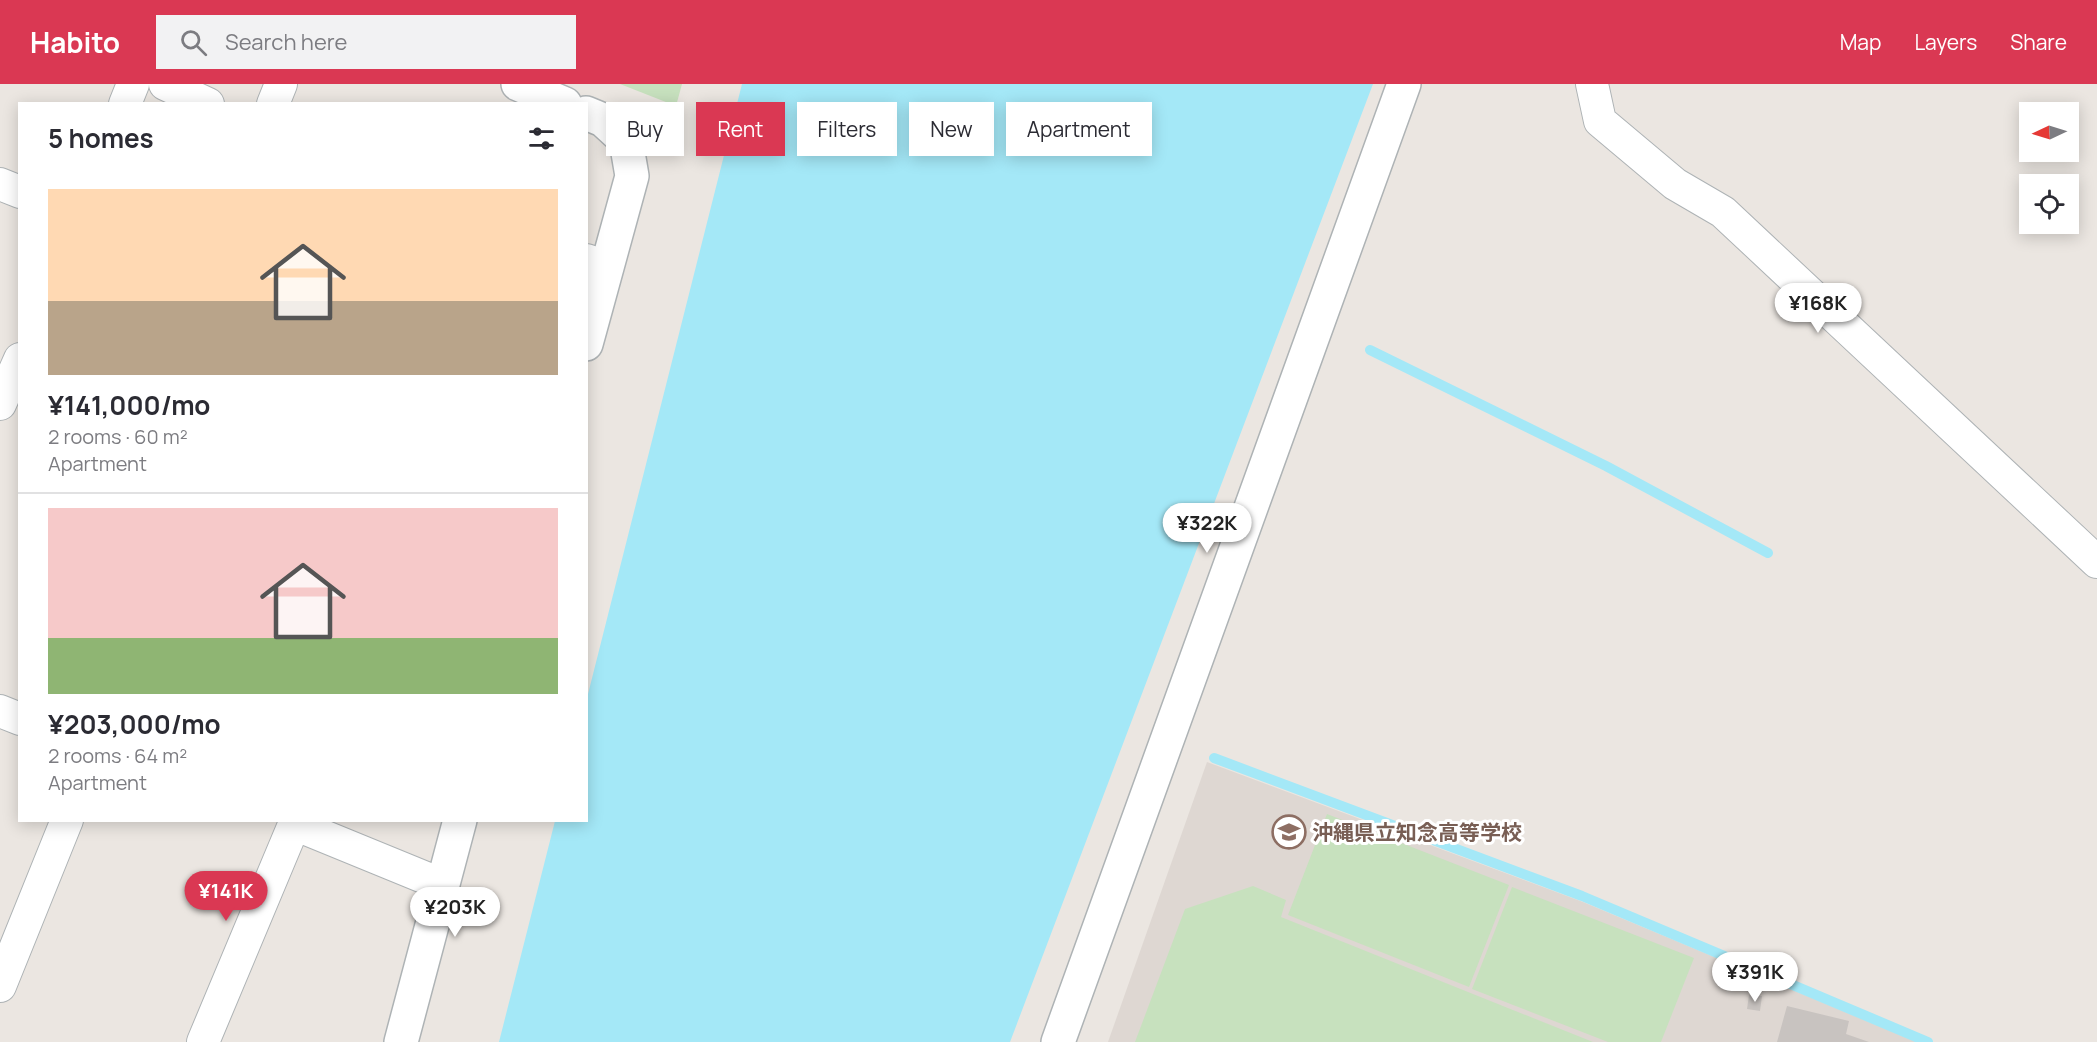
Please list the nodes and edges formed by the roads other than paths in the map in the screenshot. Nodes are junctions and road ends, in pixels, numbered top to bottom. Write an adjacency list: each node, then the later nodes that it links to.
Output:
1 (133, 84): 7 (street)
2 (165, 84): 8 (street)
3 (281, 84): 9 (street)
4 (518, 84): 10 (street)
5 (1404, 84): 28 (street)
6 (1587, 87): 18 (street)
7 (126, 102)
8 (204, 102)
9 (274, 102)
10 (560, 102)
11 (588, 114): 14 (street)
12 (0, 184): 13 (street)
13 (18, 191)
14 (597, 263): 15 (street)
15 (588, 329)
16 (17, 369): 17 (street)
17 (0, 404)
18 (2097, 562)
19 (0, 711): 20 (street)
20 (18, 718)
21 (66, 822): 25 (street)
22 (295, 822): 24 (street); 26 (street)
23 (459, 822): 24 (street)
24 (443, 885): 27 (street)
25 (0, 986)
26 (203, 1042)
27 (401, 1042)
28 (1058, 1042)

